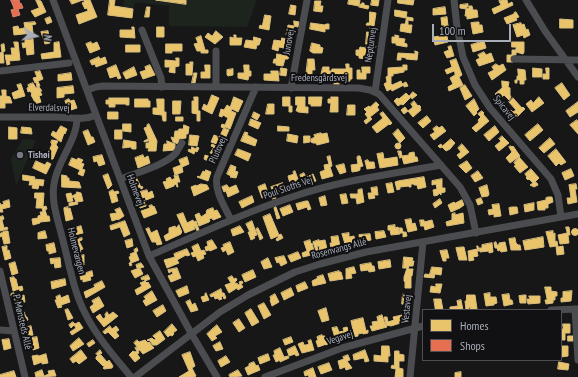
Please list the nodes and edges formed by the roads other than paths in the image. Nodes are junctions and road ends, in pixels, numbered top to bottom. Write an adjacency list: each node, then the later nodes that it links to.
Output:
1 (53, 0): 18 (street, Holmevej)
2 (307, 0): 17 (street, Junovej)
3 (388, 0): 19 (street, Neptunvej)
4 (454, 0): 27 (street, Spicavej)
5 (526, 0): 9 (street)
6 (142, 30): 14 (street)
7 (216, 51): 15 (street)
8 (514, 59): 9 (street)
9 (566, 60): 10 (street); 13 (street)
10 (578, 60)
11 (69, 63): 12 (street)
12 (0, 71)
13 (578, 77)
14 (162, 87): 15 (street, Fredensgårdsvej); 18 (street, Fredensgårdsvej)
15 (216, 87): 16 (street, Fredensgårdsvej)
16 (256, 87): 17 (street, Fredensgårdsvej); 28 (street, Plutovej)
17 (291, 88): 19 (street, Fredensgårdsvej)
18 (87, 90): 20 (street, Holmevej)
19 (375, 92): 24 (street)
20 (96, 115): 22 (street, Elverdalsvej); 25 (street, Holmevej)
21 (0, 117): 22 (street, Elverdalsvej)
22 (77, 118): 42 (street, Holmevangen)
23 (182, 143): 25 (street)
24 (441, 165): 28 (street, Poul Sloths Vej); 29 (street)
25 (120, 179): 31 (street, Holmevej)
26 (578, 214): 27 (street, Rosenvangs Allé)
27 (561, 217): 29 (street, Rosenvangs Allé)
28 (231, 220): 31 (street, Poul Sloths Vej)
29 (476, 233): 30 (street, Rosenvangs Allé)
30 (423, 242): 36 (street, Vestavej); 39 (street, Rosenvangs Allé)
31 (149, 256): 39 (street, Holmevej)
32 (0, 271): 38 (street, P. Mønsteds Allé)
33 (577, 309): 34 (street); 40 (street)
34 (562, 310)
35 (422, 326): 36 (street, Vegavej)
36 (415, 328): 45 (street, Vegavej); 46 (street, Vestavej)
37 (0, 330): 38 (street)
38 (14, 331): 41 (street, P. Mønsteds Allé)
39 (191, 333): 43 (street, Rosenvangs Allé); 44 (street, Holmevej)
40 (578, 360)
41 (25, 377)
42 (131, 377)
43 (135, 377)
44 (217, 377)
45 (265, 377)
46 (410, 377)

